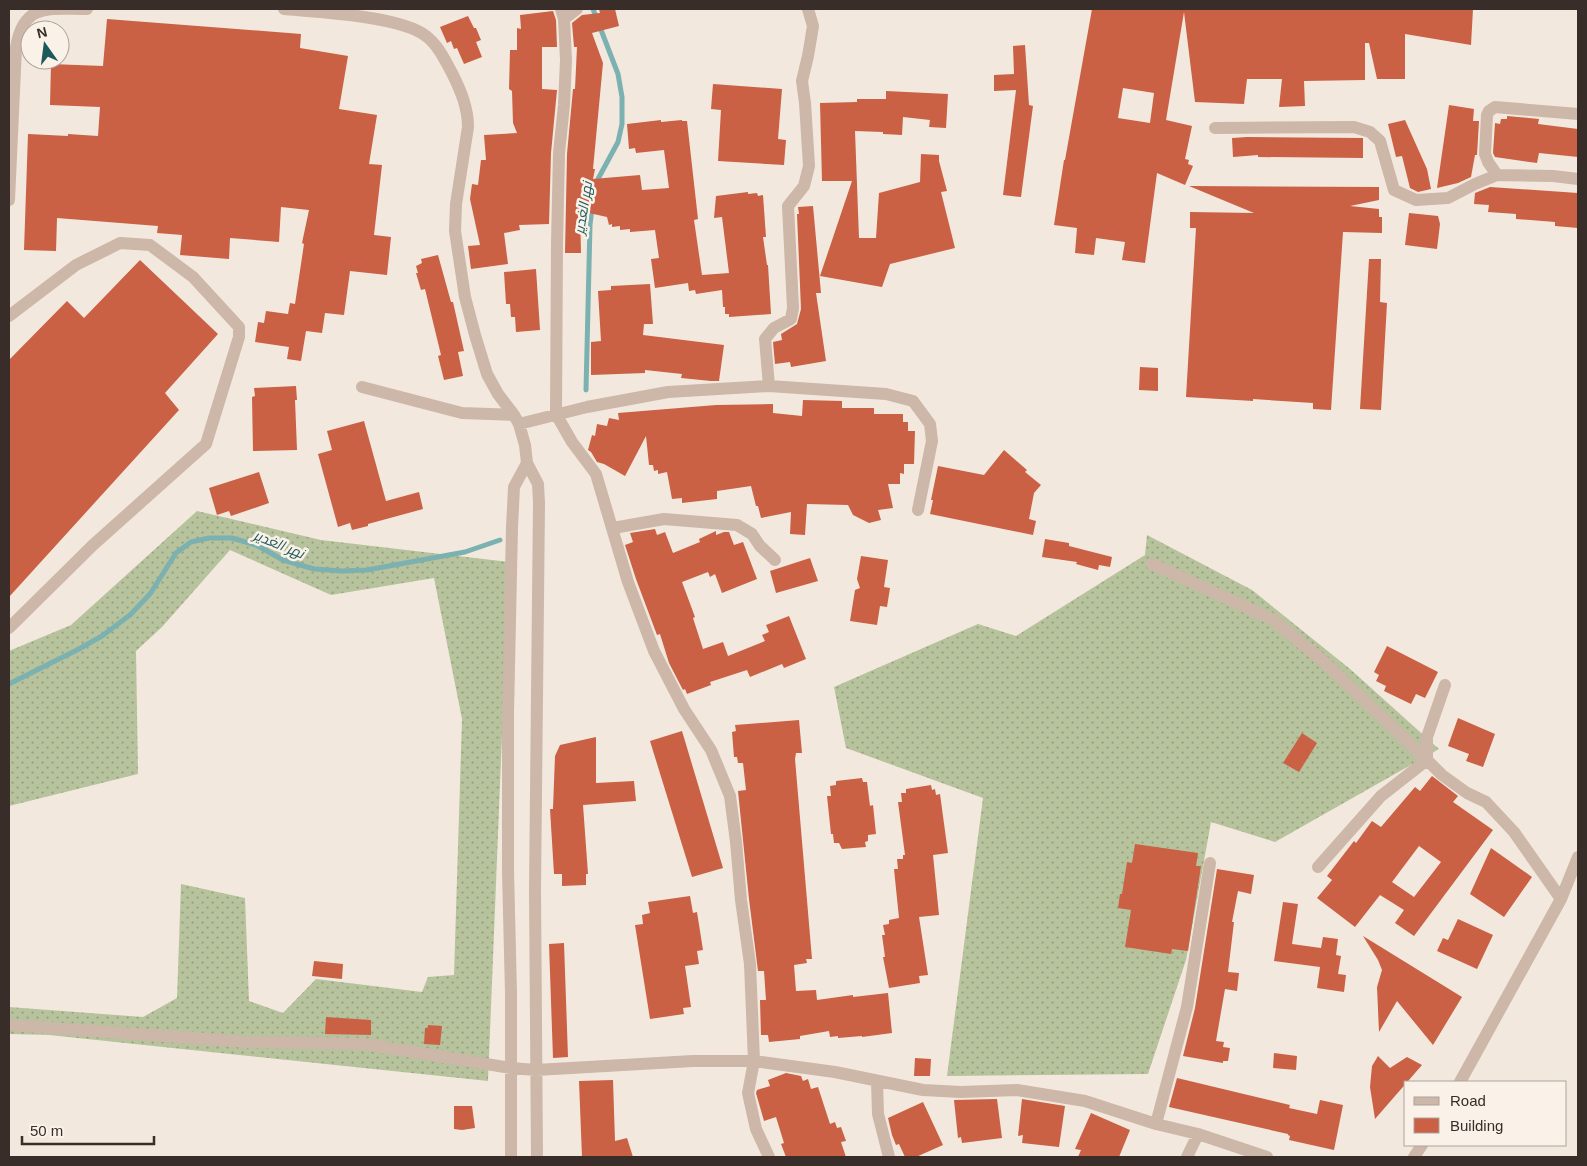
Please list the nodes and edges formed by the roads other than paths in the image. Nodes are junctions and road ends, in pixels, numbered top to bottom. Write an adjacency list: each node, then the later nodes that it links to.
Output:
1 (87, 9): 10 (street)
2 (284, 9): 15 (street)
3 (577, 9): 5 (street)
4 (808, 9): 12 (street)
5 (562, 14): 14 (street)
6 (1578, 114): 8 (street)
7 (1215, 128): 8 (street)
8 (1497, 175): 9 (street)
9 (1578, 179)
10 (9, 200)
11 (9, 316): 21 (street)
12 (769, 386): 14 (street); 17 (street)
13 (362, 387): 15 (street)
14 (556, 414): 15 (street); 18 (street)
15 (517, 420): 16 (street)
16 (527, 464): 30 (street); 31 (street)
17 (918, 510)
18 (613, 528): 19 (street); 29 (street)
19 (775, 560)
20 (1152, 564): 23 (street)
21 (9, 628)
22 (1445, 685): 23 (street)
23 (1427, 760): 26 (street); 27 (street)
24 (1578, 857): 27 (street)
25 (1210, 863): 34 (street)
26 (1318, 866)
27 (1561, 899): 33 (street)
28 (9, 1025): 30 (street)
29 (754, 1061): 31 (street); 32 (street); 39 (street)
30 (511, 1068): 31 (street); 37 (street)
31 (536, 1070): 38 (street)
32 (877, 1081): 34 (street); 40 (street)
33 (1461, 1081)
34 (1156, 1124): 35 (street)
35 (1198, 1134): 41 (street); 42 (street)
36 (1421, 1146): 43 (street)
37 (511, 1157)
38 (537, 1157)
39 (769, 1157)
40 (889, 1157)
41 (1187, 1157)
42 (1267, 1157)
43 (1414, 1157)

